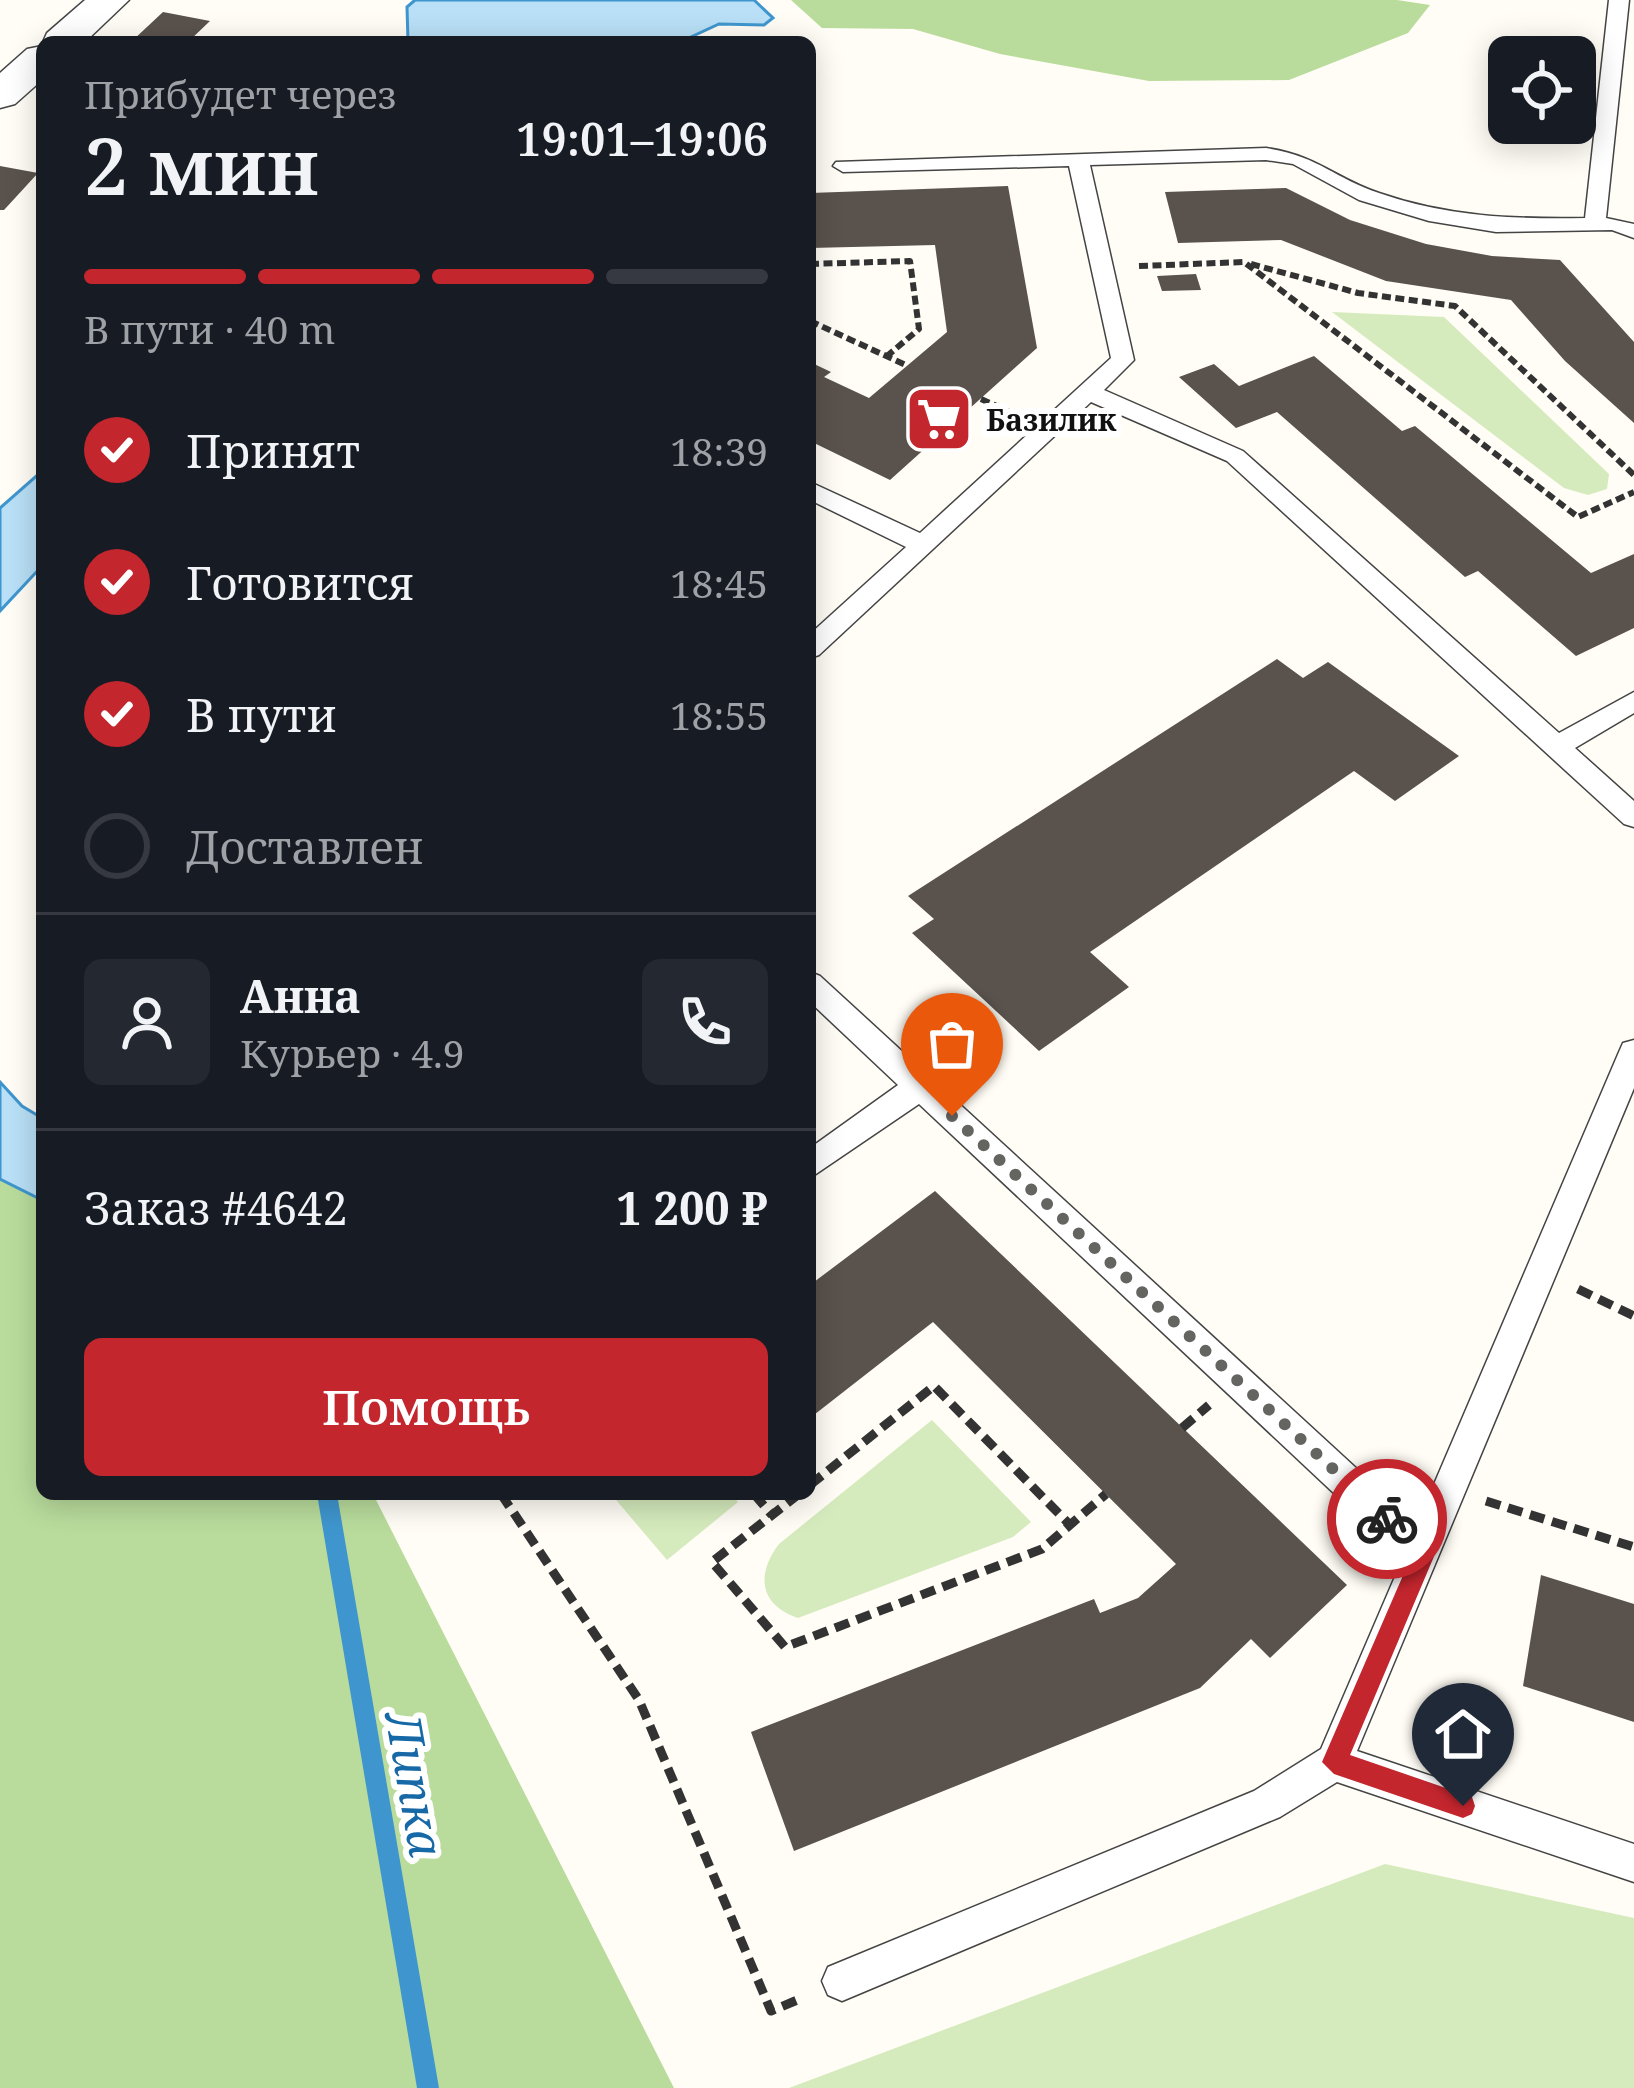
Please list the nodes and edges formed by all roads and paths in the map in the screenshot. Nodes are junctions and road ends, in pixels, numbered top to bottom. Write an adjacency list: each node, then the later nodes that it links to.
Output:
1 (109, 0): 3 (street)
2 (1618, 0): 8 (lane)
3 (68, 36)
4 (36, 63): 5 (street)
5 (0, 95)
6 (1078, 159): 7 (lane); 8 (lane); 12 (lane)
7 (843, 166)
8 (1595, 224): 9 (lane)
9 (1634, 232)
10 (1244, 262): 12 (path); 17 (path); 18 (path)
11 (816, 264): 14 (path)
12 (1102, 267): 16 (lane)
13 (816, 324): 14 (path)
14 (887, 356): 15 (path)
15 (908, 366)
16 (1089, 392): 20 (lane); 23 (lane)
17 (1634, 475)
18 (1634, 492)
19 (816, 493): 20 (lane)
20 (923, 545): 21 (lane)
21 (816, 644)
22 (1634, 701): 23 (lane)
23 (1558, 747): 24 (lane)
24 (1634, 817)
25 (816, 990): 27 (lane)
26 (1634, 1052): 29 (lane)
27 (920, 1086): 28 (lane); 40 (lane)
28 (816, 1162)
29 (1544, 1273): 30 (path); 32 (lane)
30 (1634, 1316)
31 (816, 1480): 38 (path)
32 (1451, 1490): 39 (path); 40 (lane)
33 (1106, 1494): 38 (path)
34 (505, 1500): 43 (path)
35 (759, 1500): 37 (path)
36 (791, 1500): 37 (path)
37 (772, 1515): 38 (path)
38 (1070, 1525)
39 (1634, 1546)
40 (1424, 1554): 41 (lane)
41 (1334, 1762): 42 (lane); 43 (lane)
42 (1634, 1863)
43 (842, 1982)

